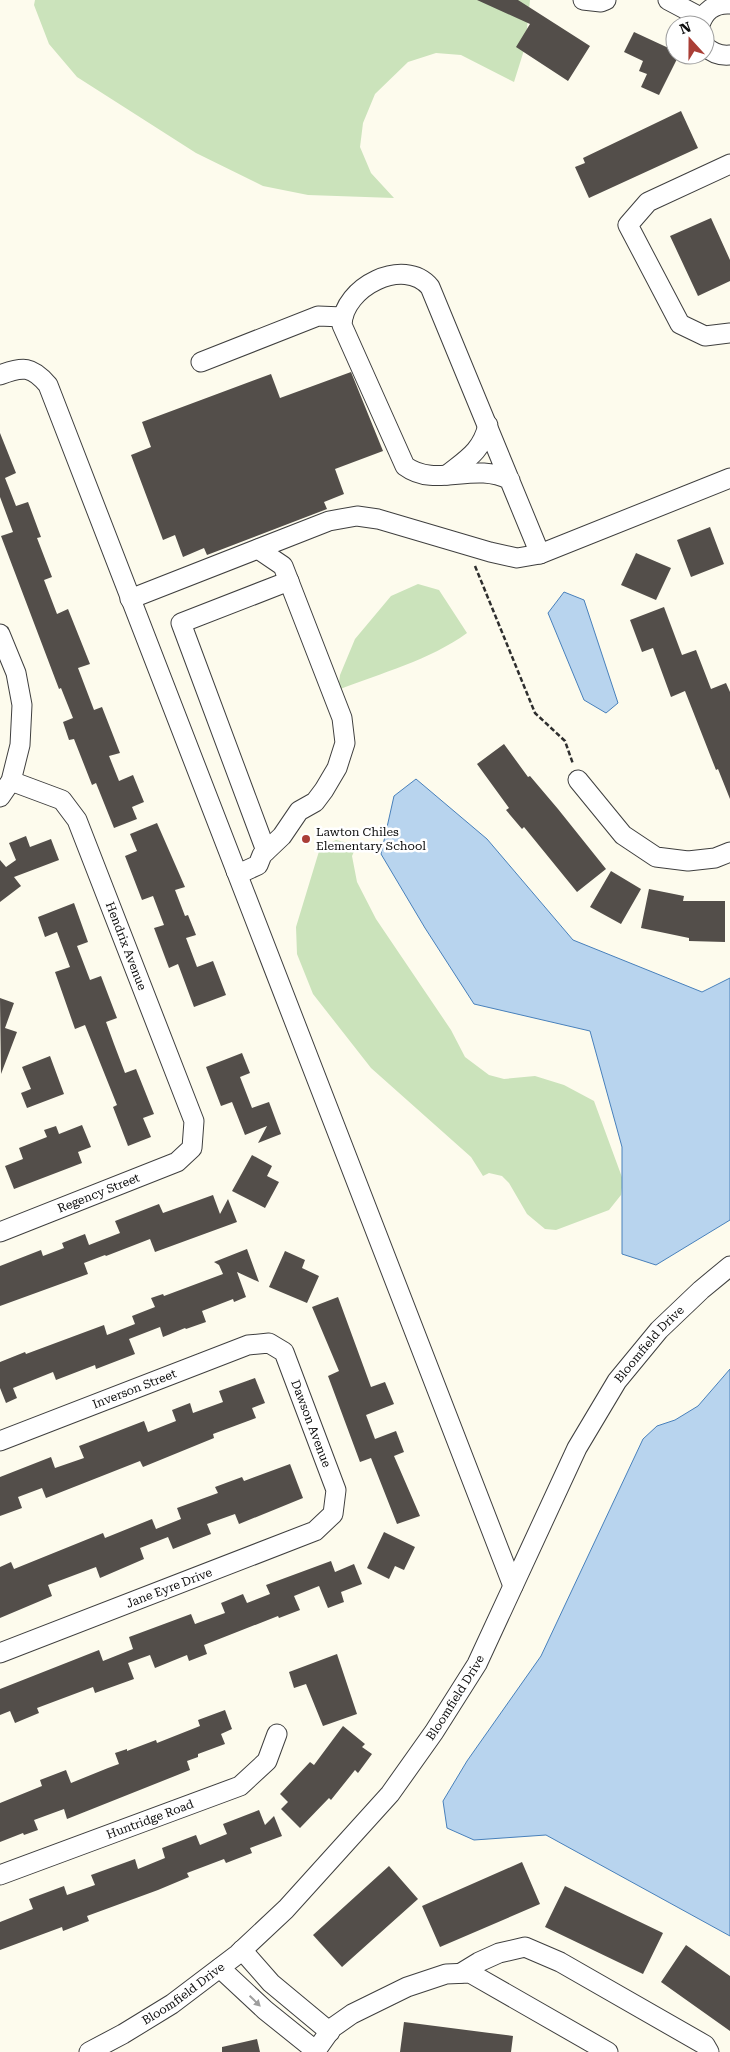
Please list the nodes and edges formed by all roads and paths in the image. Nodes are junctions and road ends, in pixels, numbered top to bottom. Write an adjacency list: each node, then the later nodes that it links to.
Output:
1 (583, 0): 2 (street)
2 (606, 0)
3 (668, 0): 5 (street)
4 (730, 4): 6 (street)
5 (690, 15)
6 (705, 15)
7 (715, 53): 8 (street)
8 (730, 55)
9 (730, 164): 11 (street)
10 (342, 318): 12 (street); 14 (street); 15 (street)
11 (730, 333)
12 (201, 362)
13 (0, 375): 23 (street)
14 (488, 425): 15 (street); 17 (street)
15 (447, 475): 17 (street)
16 (730, 478): 21 (street)
17 (510, 480): 21 (street)
18 (296, 534): 19 (street); 20 (street); 22 (street)
19 (468, 546): 21 (street); 26 (path)
20 (258, 549): 22 (street); 23 (street)
21 (540, 554)
22 (286, 574): 28 (street); 28 (street)
23 (130, 599): 30 (street)
24 (0, 634): 25 (street)
25 (11, 780): 27 (street); 31 (street, Hendrix Avenue)
26 (578, 780): 29 (street)
27 (0, 797)
28 (266, 851): 30 (street)
29 (730, 852)
30 (236, 871): 37 (street)
31 (192, 1148): 32 (street, Regency Street)
32 (0, 1232)
33 (730, 1266): 37 (street, Bloomfield Drive)
34 (269, 1343): 35 (street, Inverson Street); 36 (street, Dawson Avenue)
35 (0, 1441)
36 (333, 1514): 38 (street, Jane Eyre Drive)
37 (513, 1586): 41 (street, Bloomfield Drive)
38 (0, 1653)
39 (277, 1734): 40 (street, Huntridge Road)
40 (0, 1876)
41 (242, 1950): 42 (street, Bloomfield Drive); 44 (street)
42 (220, 1968): 45 (street, one-way to 45); 46 (street, Bloomfield Drive)
43 (461, 1973): 44 (street); 47 (street); 48 (street)
44 (330, 2032): 45 (street)
45 (316, 2051)
46 (89, 2052)
47 (608, 2052)
48 (709, 2052)

